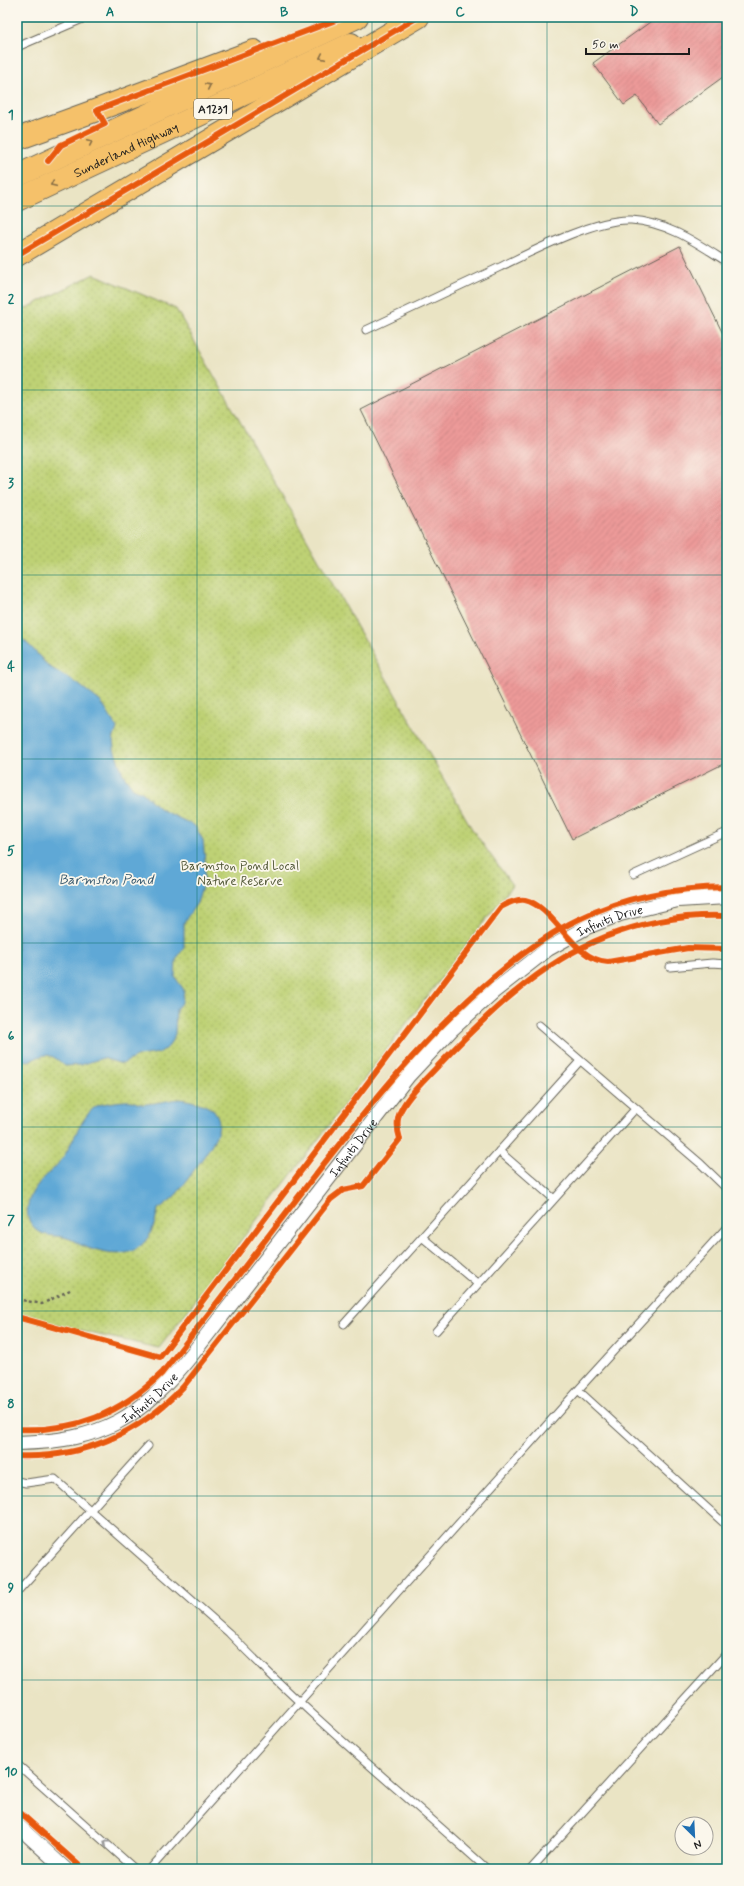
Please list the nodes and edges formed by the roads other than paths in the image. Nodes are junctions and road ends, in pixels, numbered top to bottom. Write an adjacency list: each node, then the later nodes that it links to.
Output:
1 (87, 17): 6 (lane)
2 (344, 17): 7 (highway)
3 (357, 17): 8 (highway, Sunderland Highway / A1231, one-way to 3)
4 (408, 17): 9 (highway, Sunderland Highway / A1231, one-way to 9)
5 (418, 17): 10 (highway)
6 (17, 47)
7 (17, 139)
8 (17, 176)
9 (17, 200)
10 (17, 255)
11 (727, 262): 12 (lane)
12 (366, 330)
13 (727, 832): 14 (lane)
14 (633, 875)
15 (727, 897): 30 (street, Infiniti Drive)
16 (727, 964): 17 (lane)
17 (670, 966)
18 (539, 1025): 19 (lane)
19 (580, 1061): 20 (lane); 21 (lane)
20 (636, 1108): 22 (lane); 23 (lane)
21 (499, 1151): 23 (lane); 25 (lane)
22 (727, 1189)
23 (554, 1199): 26 (lane)
24 (727, 1227): 29 (lane)
25 (422, 1237): 26 (lane); 27 (lane)
26 (478, 1284): 28 (lane)
27 (344, 1324)
28 (436, 1331)
29 (578, 1390): 34 (lane); 37 (lane)
30 (17, 1443)
31 (148, 1446): 33 (lane)
32 (17, 1481): 33 (lane)
33 (90, 1511): 35 (lane); 37 (lane)
34 (727, 1526)
35 (17, 1592)
36 (727, 1653): 44 (lane)
37 (300, 1702): 42 (lane); 43 (lane)
38 (17, 1764): 41 (lane, one-way to 38)
39 (17, 1825): 40 (street)
40 (65, 1869)
41 (135, 1869)
42 (150, 1869)
43 (487, 1869)
44 (532, 1869)

